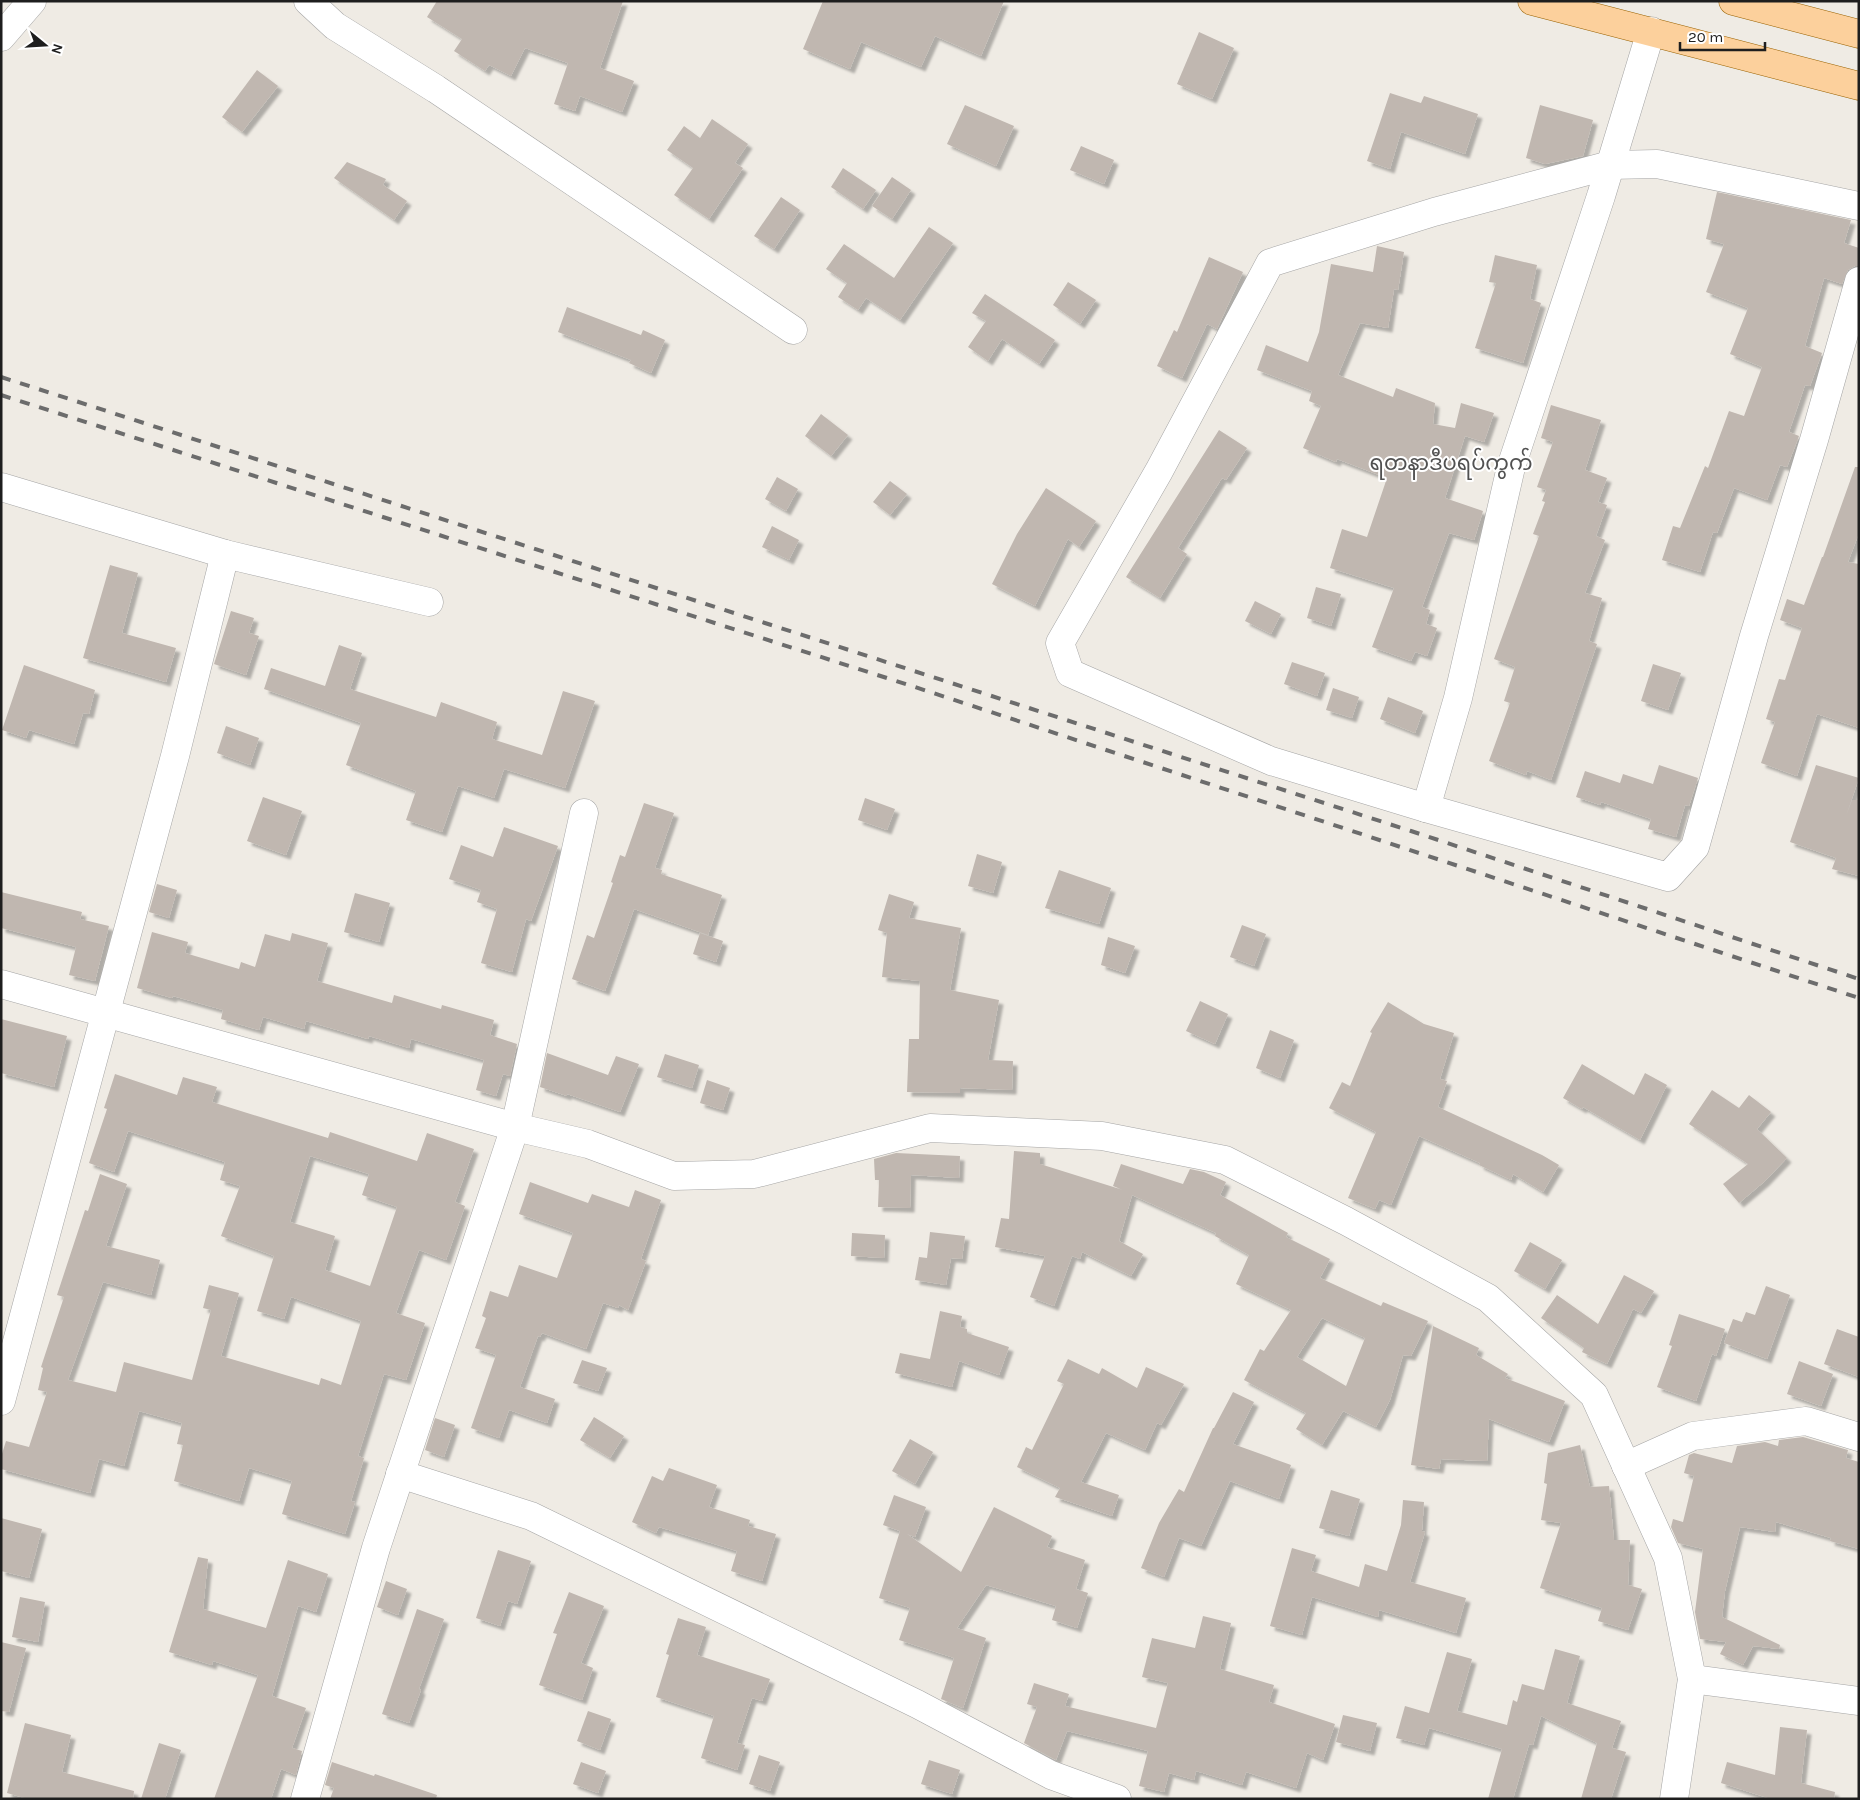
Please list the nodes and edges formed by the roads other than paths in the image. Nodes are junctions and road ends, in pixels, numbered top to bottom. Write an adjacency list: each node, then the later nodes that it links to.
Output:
1 (32, 1): 7 (street)
2 (308, 1): 12 (street)
3 (1532, 1): 5 (main road)
4 (1733, 1): 6 (main road)
5 (1650, 31): 8 (main road); 9 (street)
6 (1859, 34)
7 (1, 37)
8 (1859, 86)
9 (1610, 165): 10 (street); 16 (street); 16 (street)
10 (1859, 206)
11 (1859, 281): 16 (street)
12 (793, 330)
13 (1, 487): 14 (street)
14 (225, 554): 15 (street); 19 (street)
15 (429, 602)
16 (1426, 808)
17 (584, 813): 20 (street)
18 (1, 984): 19 (street)
19 (106, 1014): 20 (street); 21 (street)
20 (515, 1127): 23 (street); 24 (street)
21 (1, 1401)
22 (1859, 1437): 23 (street)
23 (1626, 1466): 25 (street)
24 (400, 1474): 27 (street); 28 (street)
25 (1692, 1679): 26 (street); 29 (street)
26 (1859, 1701)
27 (305, 1799)
28 (1117, 1799)
29 (1674, 1799)

